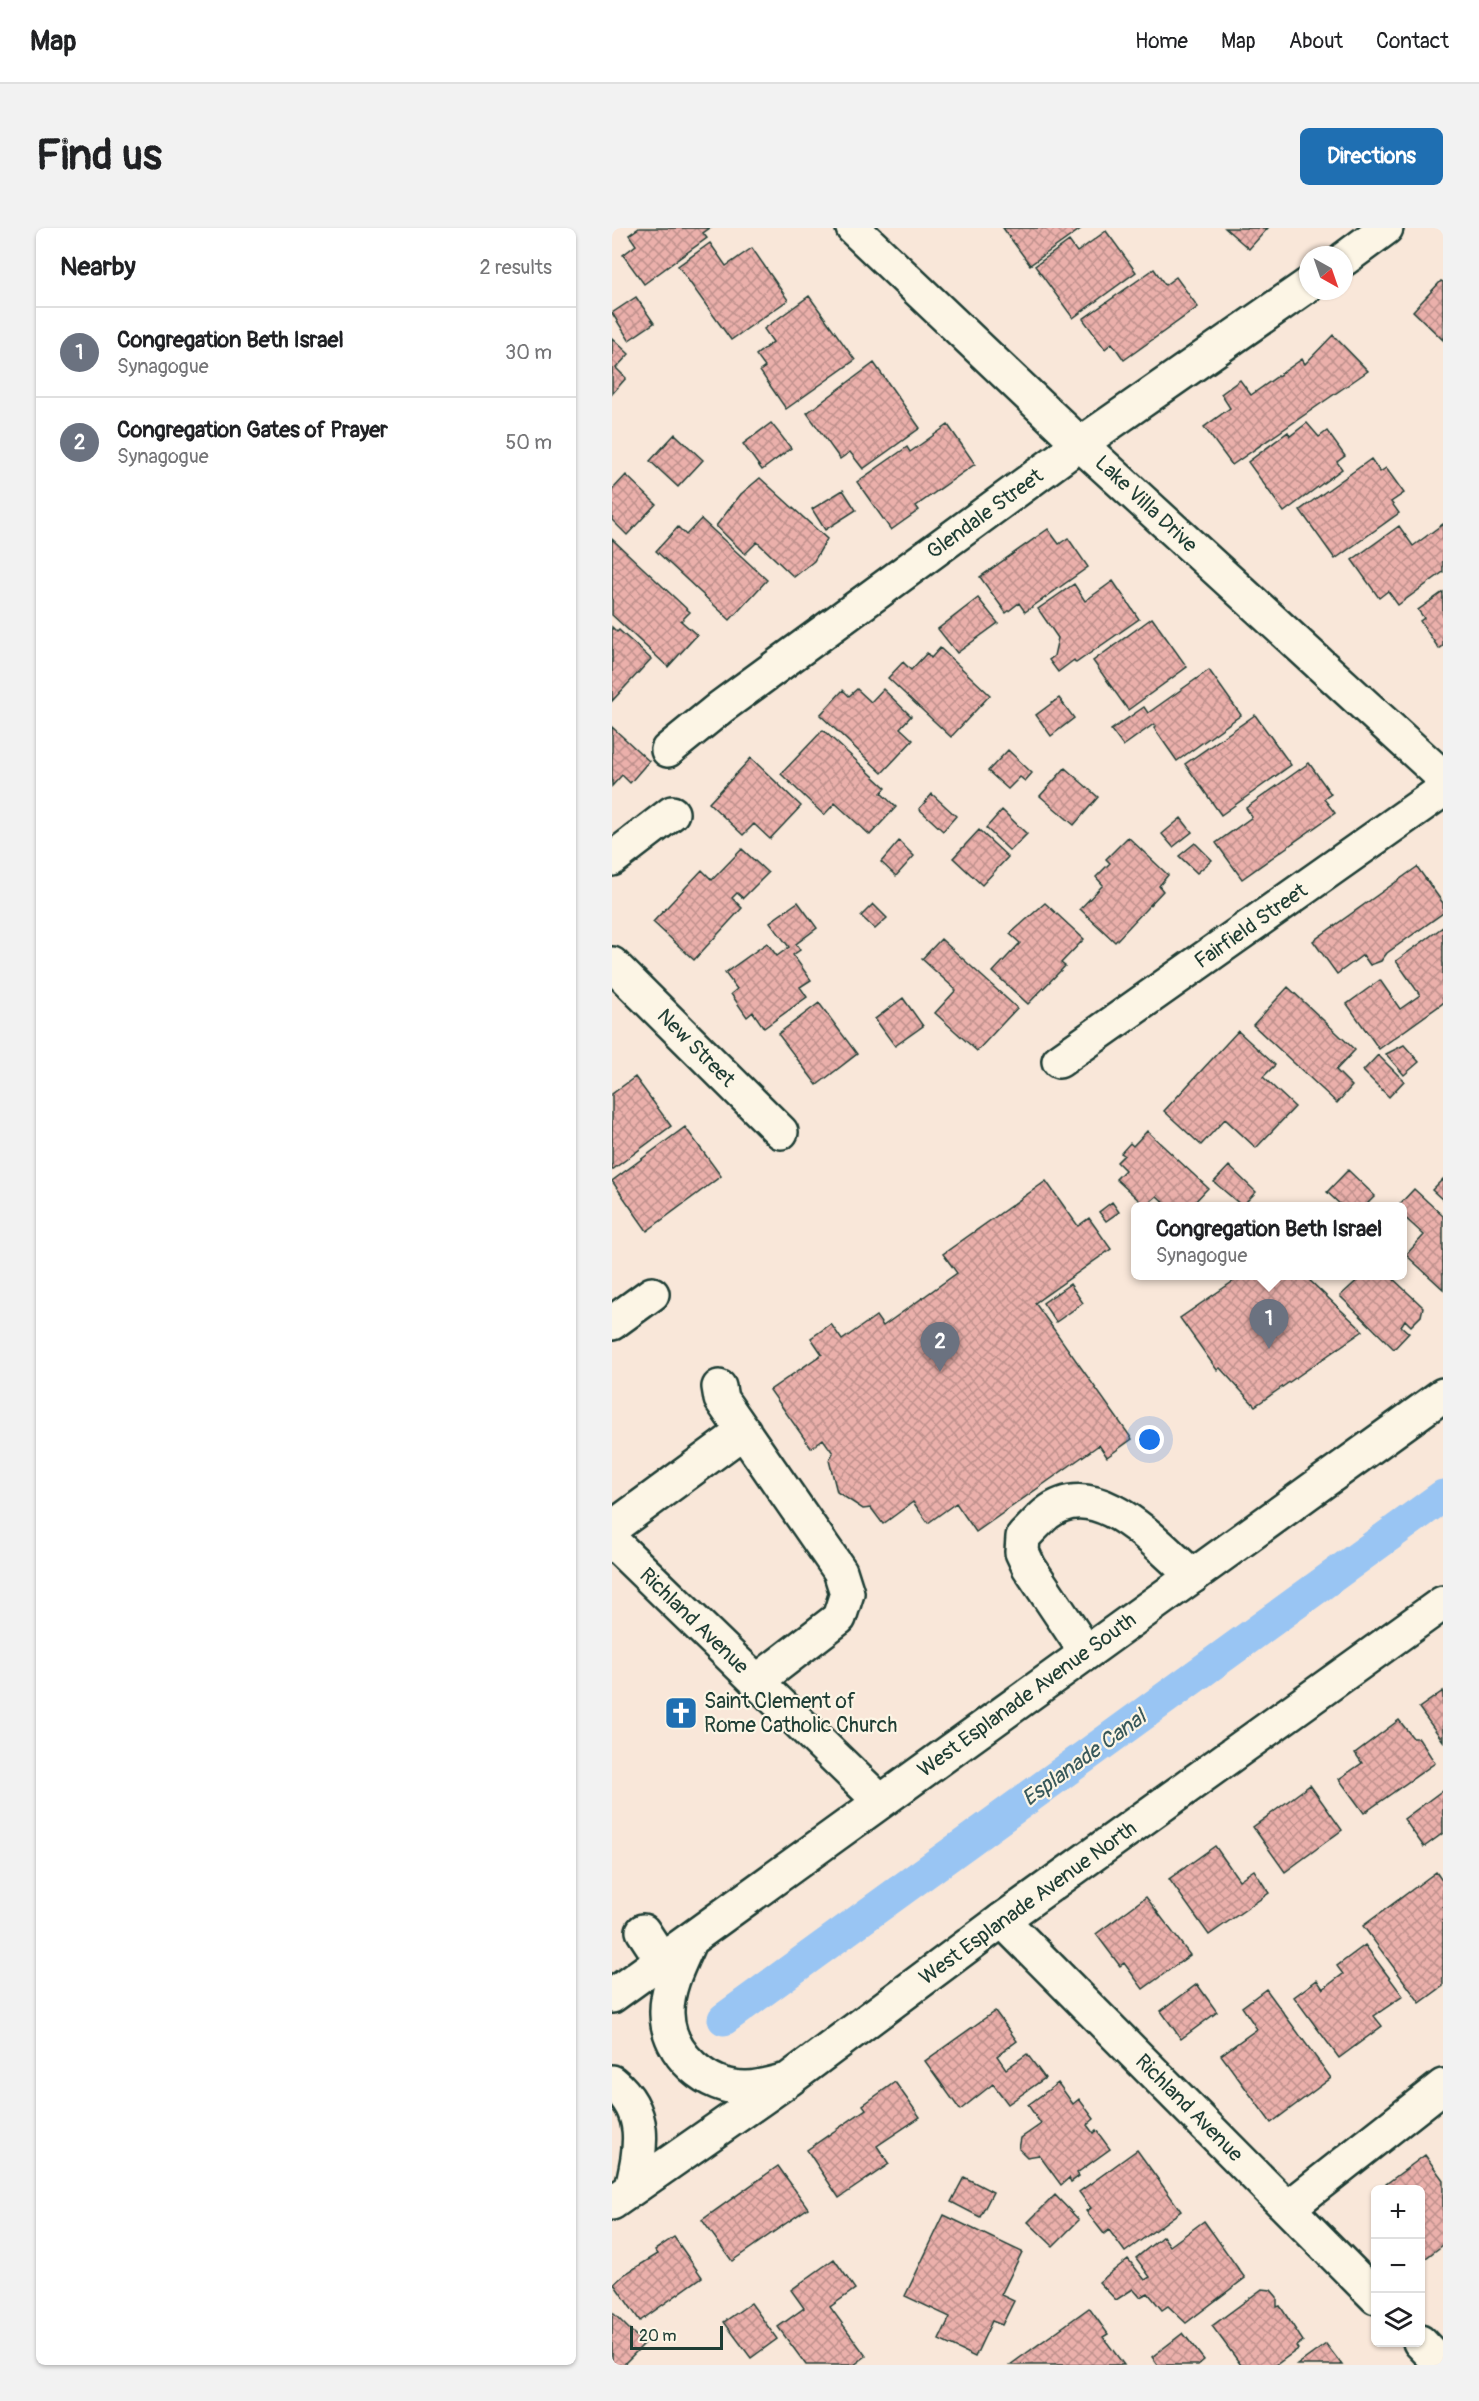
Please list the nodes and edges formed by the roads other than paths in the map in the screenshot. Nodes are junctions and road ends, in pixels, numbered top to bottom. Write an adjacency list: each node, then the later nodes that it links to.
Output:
1 (853, 228): 5 (street, Lake Villa Drive)
2 (1386, 228): 3 (street)
3 (1353, 252)
4 (1299, 291): 5 (street, Glendale Street)
5 (1080, 444): 6 (street, Glendale Street); 7 (street, Lake Villa Drive)
6 (668, 750)
7 (1443, 777)
8 (1443, 790): 12 (street, Fairfield Street)
9 (672, 813): 10 (street)
10 (612, 859)
11 (612, 964): 13 (street, New Street)
12 (1059, 1061)
13 (781, 1131)
14 (652, 1294): 15 (street)
15 (612, 1323)
16 (719, 1387): 18 (street)
17 (1443, 1395): 21 (street, West Esplanade Avenue South)
18 (744, 1431): 19 (street); 24 (street)
19 (612, 1528)
20 (612, 1541): 24 (street, Richland Avenue)
21 (1192, 1576): 23 (street, West Esplanade Avenue South); 23 (street)
22 (1443, 1603): 26 (street, West Esplanade Avenue North)
23 (1086, 1652): 25 (street, West Esplanade Avenue South)
24 (756, 1682): 25 (street, Richland Avenue)
25 (880, 1801): 28 (street, West Esplanade Avenue South)
26 (1002, 1920): 31 (street, West Esplanade Avenue North); 35 (street, Richland Avenue)
27 (643, 1931): 29 (street)
28 (690, 1940): 29 (street, West Esplanade Avenue South); 31 (street)
29 (662, 1960): 30 (street, West Esplanade Avenue South)
30 (612, 1996)
31 (788, 2080): 34 (street, West Esplanade Avenue North)
32 (612, 2082): 34 (street)
33 (1443, 2086): 35 (street)
34 (622, 2195)
35 (1288, 2208): 36 (street, Richland Avenue)
36 (1372, 2293)
37 (1424, 2347): 38 (street)
38 (1442, 2365)

